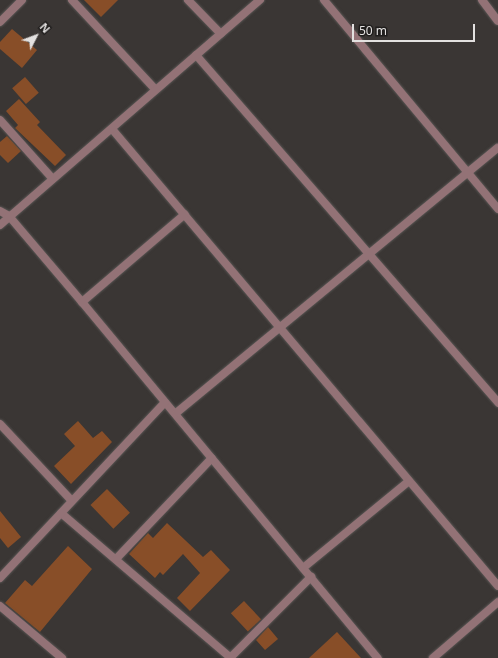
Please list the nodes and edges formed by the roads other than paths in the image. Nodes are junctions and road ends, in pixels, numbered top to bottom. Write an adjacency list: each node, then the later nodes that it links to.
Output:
1 (22, 0): 8 (street)
2 (72, 0): 11 (street)
3 (188, 0): 9 (street)
4 (260, 0): 9 (street)
5 (324, 0): 15 (street)
6 (482, 0): 7 (street)
7 (498, 21)
8 (0, 22)
9 (221, 34): 10 (street)
10 (196, 55): 11 (street); 22 (street)
11 (155, 89): 13 (street)
12 (0, 120): 16 (street)
13 (112, 129): 16 (street); 19 (street)
14 (498, 148): 15 (street)
15 (469, 174): 17 (street); 22 (street)
16 (53, 180): 20 (street)
17 (498, 209)
18 (0, 211): 20 (street)
19 (185, 214): 23 (street); 24 (street)
20 (9, 216): 21 (street); 23 (street)
21 (0, 225)
22 (369, 251): 24 (street); 26 (street)
23 (82, 302): 25 (street)
24 (281, 326): 27 (street); 30 (street)
25 (165, 402): 27 (street); 31 (street)
26 (498, 403)
27 (176, 413): 29 (street)
28 (0, 424): 31 (street)
29 (212, 458): 33 (street); 34 (street)
30 (409, 481): 34 (street); 37 (street)
31 (72, 501): 32 (street)
32 (61, 513): 33 (street); 36 (street)
33 (116, 559): 41 (street)
34 (303, 568): 35 (street)
35 (311, 577): 41 (street); 42 (street)
36 (0, 578)
37 (498, 586)
38 (498, 602): 43 (street)
39 (0, 606): 40 (street)
40 (62, 658)
41 (231, 658)
42 (378, 658)
43 (433, 658)

